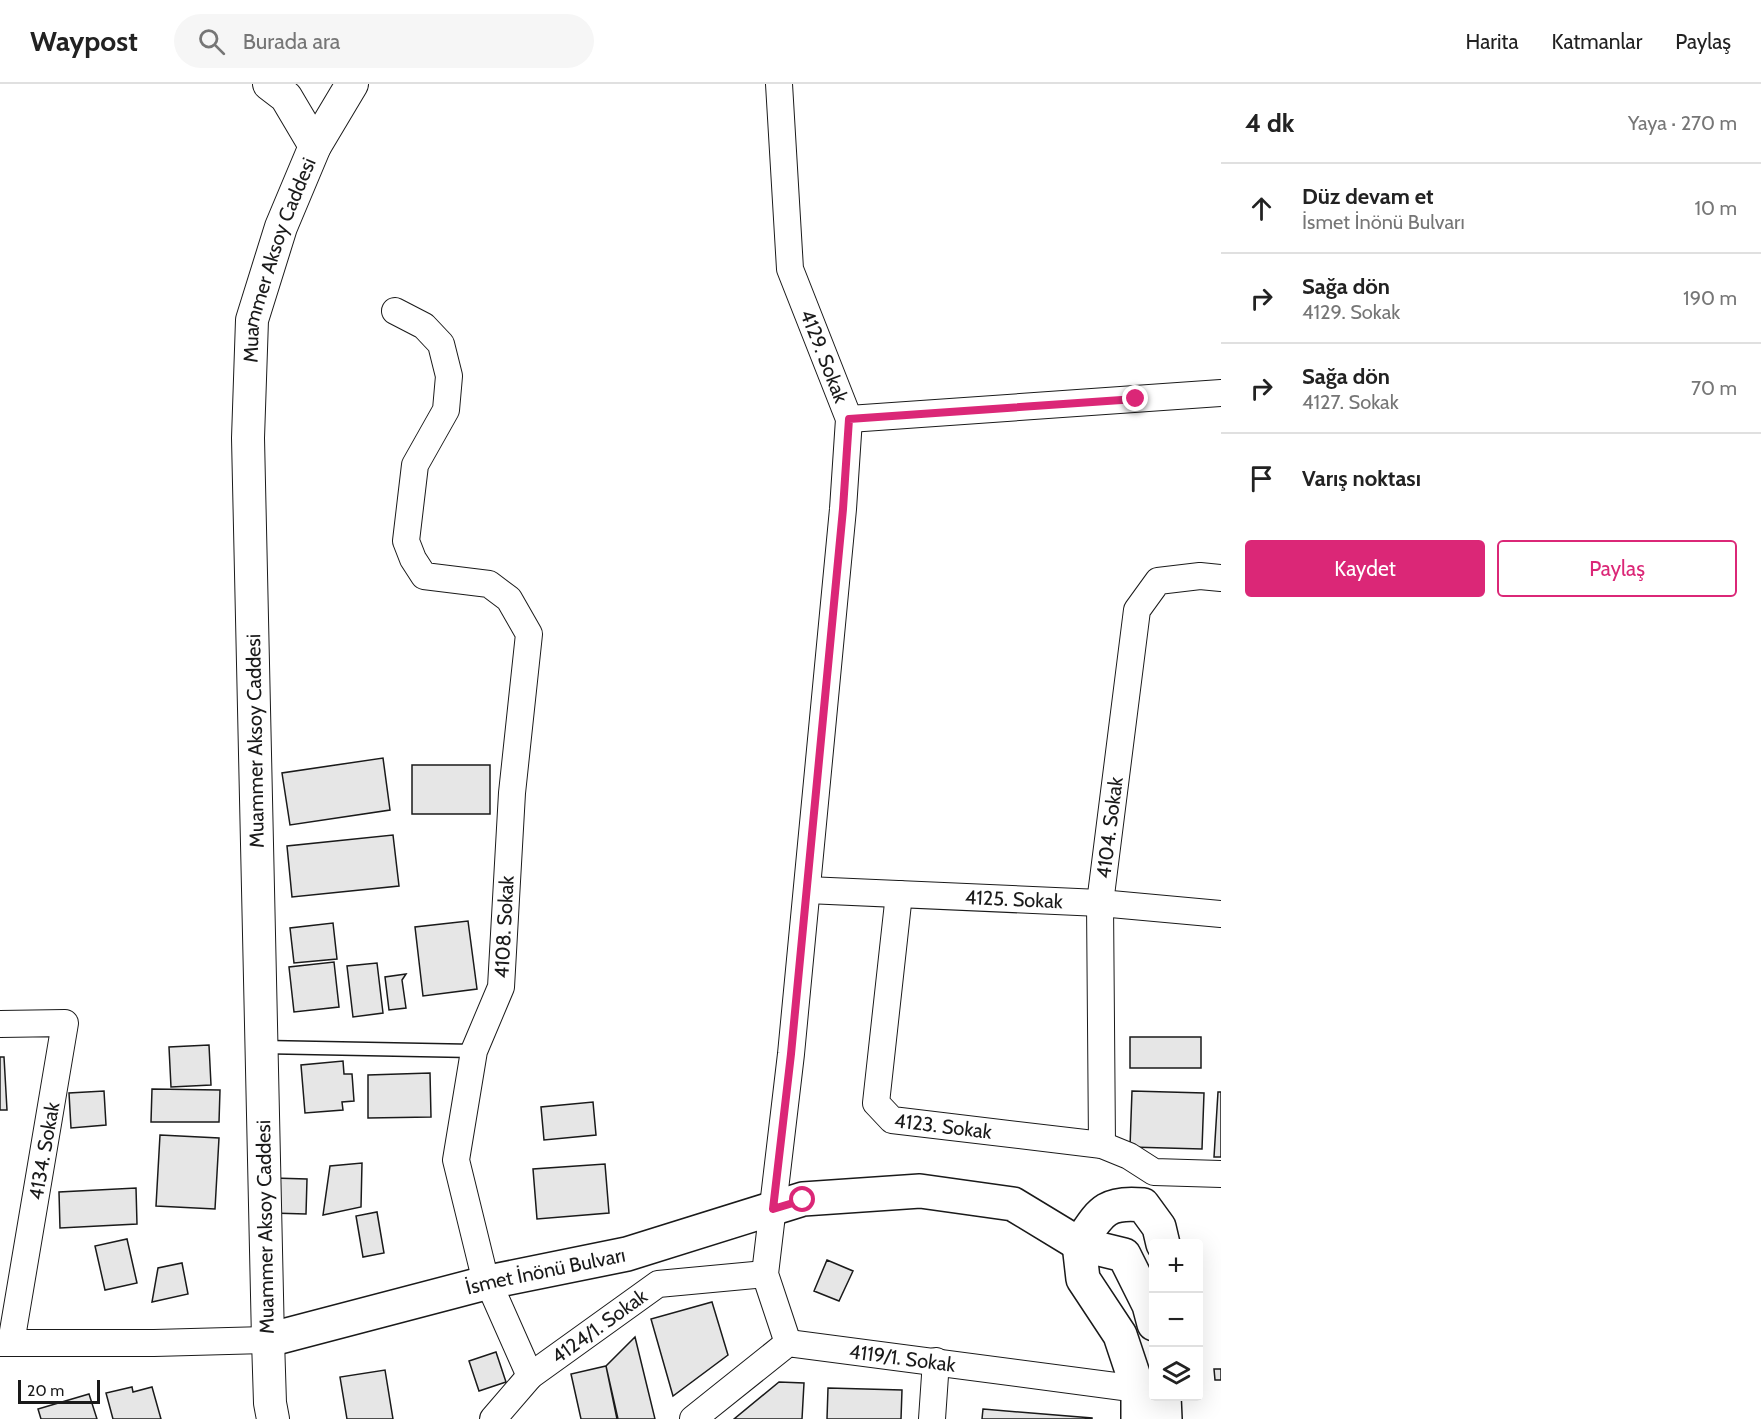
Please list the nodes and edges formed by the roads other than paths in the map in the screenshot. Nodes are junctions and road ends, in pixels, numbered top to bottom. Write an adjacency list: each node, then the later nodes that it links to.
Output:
1 (269, 84): 4 (street)
2 (352, 84): 4 (street, Muammer Aksoy Caddesi)
3 (779, 84): 7 (street, 4129. Sokak)
4 (315, 146): 14 (street, Muammer Aksoy Caddesi)
5 (395, 311): 15 (street, 4108. Sokak)
6 (1221, 393): 7 (street)
7 (849, 419): 9 (street, 4129. Sokak)
8 (1221, 578): 11 (street, 4104. Sokak)
9 (807, 890): 10 (street, 4125. Sokak); 19 (street, 4129. Sokak)
10 (899, 894): 11 (street, 4125. Sokak); 16 (street, 4123. Sokak)
11 (1100, 903): 12 (street, 4125. Sokak); 16 (street, 4104. Sokak)
12 (1221, 914)
13 (0, 1024): 26 (street, 4134. Sokak)
14 (261, 1047): 15 (lane); 25 (street, Muammer Aksoy Caddesi)
15 (474, 1051): 23 (street, 4108. Sokak)
16 (1102, 1145): 18 (street, 4123. Sokak)
17 (1221, 1174): 18 (street)
18 (1148, 1188): 20 (main road); 21 (main road)
19 (773, 1209): 21 (main road, İsmet İnönü Bulvarı); 22 (street, 4129. Sokak); 23 (main road, İsmet İnönü Bulvarı)
20 (1162, 1239)
21 (1079, 1244): 24 (main road, İsmet İnönü Bulvarı); 30 (main road)
22 (765, 1274): 27 (street, 4129. Sokak); 29 (street, 4124/1. Sokak)
23 (489, 1282): 25 (main road, İsmet İnönü Bulvarı); 29 (street, 4108. Sokak)
24 (1149, 1305)
25 (268, 1340): 26 (street, İsmet İnönü Bulvarı); 31 (street, Muammer Aksoy Caddesi)
26 (5, 1343)
27 (788, 1343): 28 (street, 4119/1. Sokak); 33 (street)
28 (936, 1361): 30 (street, 4119/1. Sokak); 34 (street)
29 (530, 1376): 32 (street, 4124/1. Sokak)
30 (1147, 1402): 35 (main road)
31 (273, 1419)
32 (493, 1419)
33 (693, 1419)
34 (932, 1419)
35 (1165, 1419)

